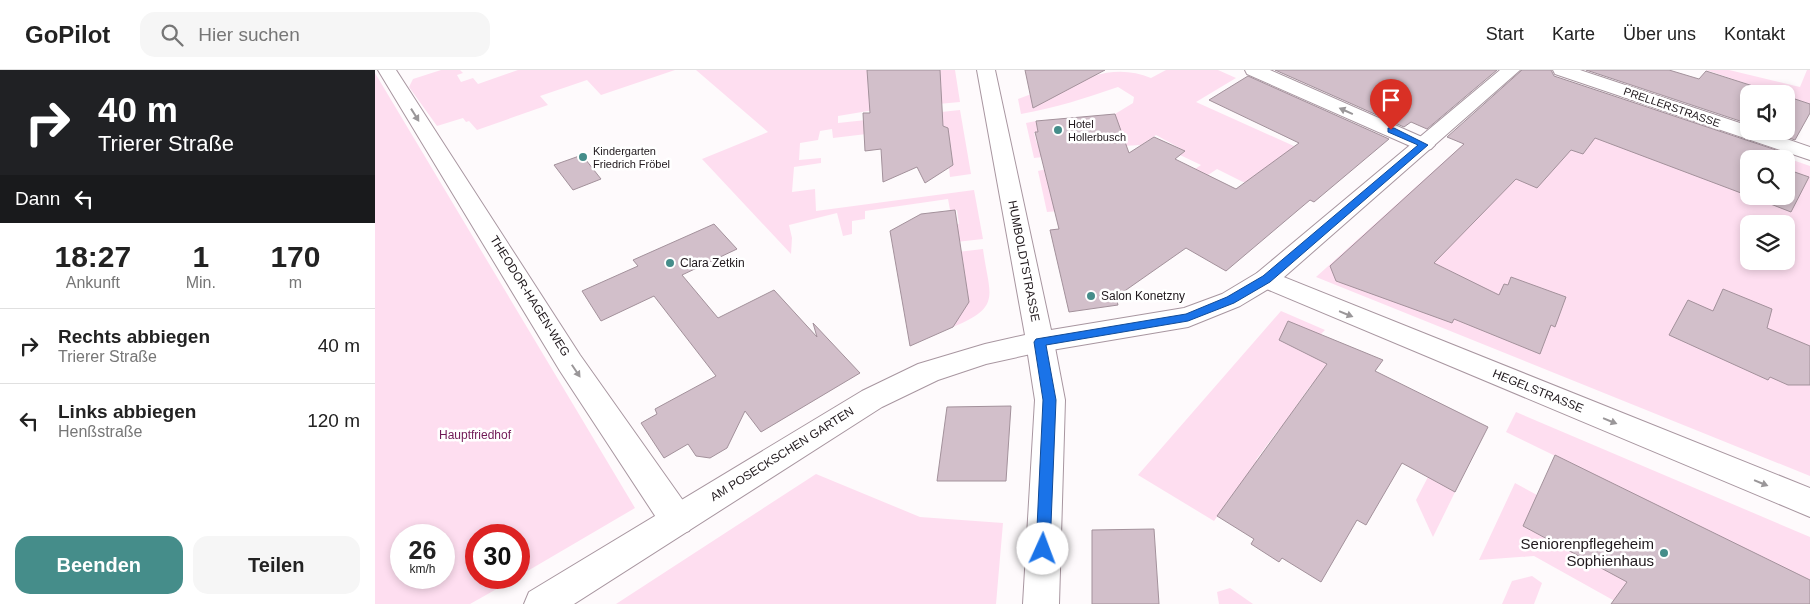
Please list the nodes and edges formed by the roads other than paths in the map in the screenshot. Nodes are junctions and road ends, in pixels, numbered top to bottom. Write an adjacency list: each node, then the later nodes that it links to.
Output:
1 (986, 70): 9 (street, HUMBOLDTSTRASSE)
2 (1253, 70): 6 (street, one-way to 2)
3 (1511, 70): 6 (street, AM POSECKSCHEN GARTEN)
4 (1562, 70): 7 (street, PRELLERSTRASSE)
5 (392, 71): 11 (street, THEODOR-HAGEN-WEG, one-way to 11)
6 (1424, 145): 8 (street, AM POSECKSCHEN GARTEN)
7 (1810, 154)
8 (1266, 279): 9 (street, AM POSECKSCHEN GARTEN); 10 (street, HEGELSTRASSE, one-way to 10)
9 (1040, 342): 11 (street, AM POSECKSCHEN GARTEN); 13 (street, HUMBOLDTSTRASSE)
10 (1810, 504)
11 (677, 520): 12 (street, AM POSECKSCHEN GARTEN)
12 (542, 604)
13 (1041, 604)

